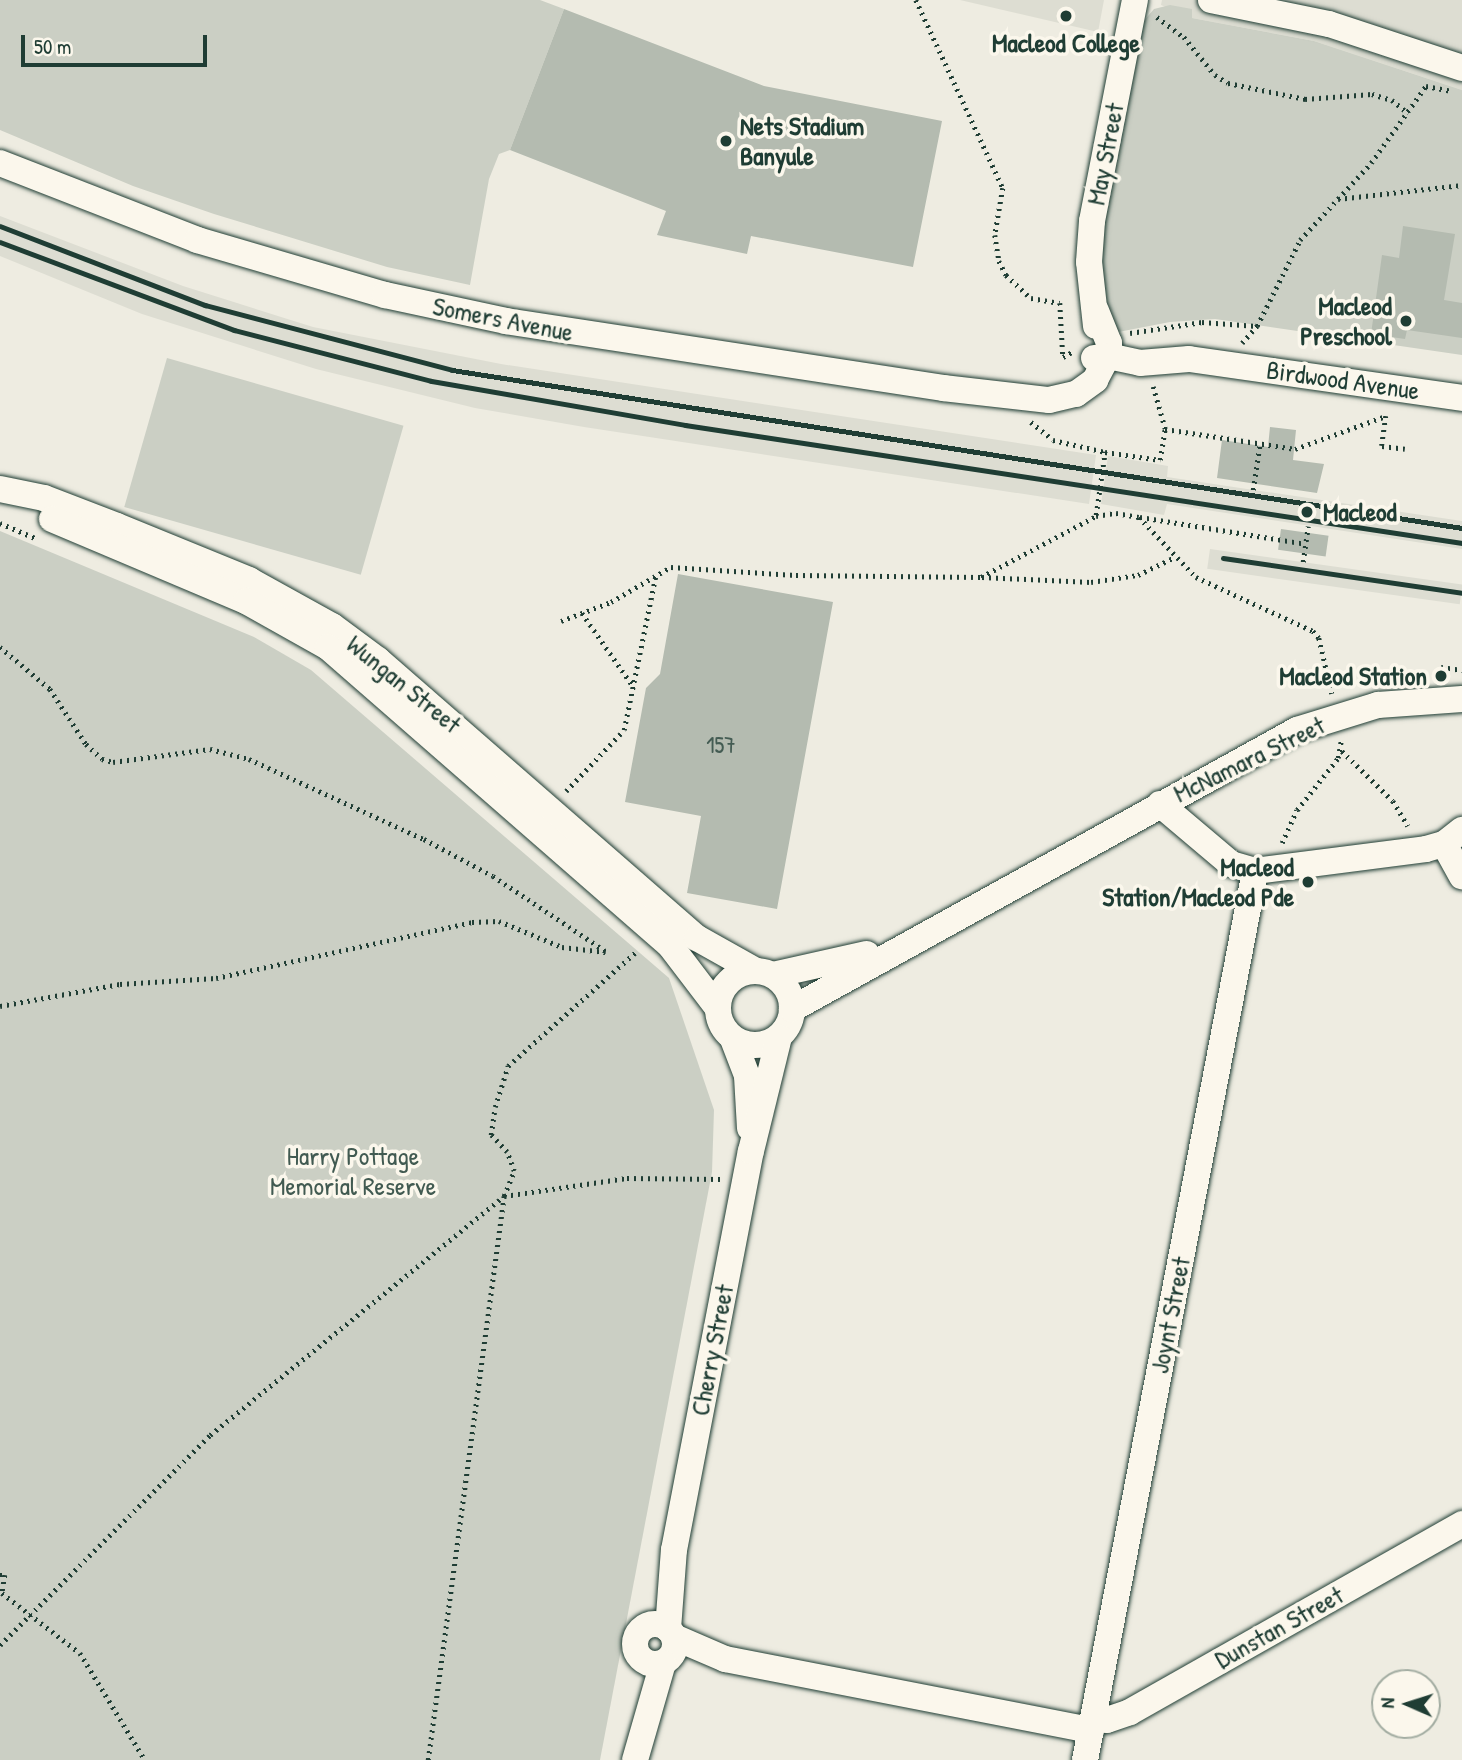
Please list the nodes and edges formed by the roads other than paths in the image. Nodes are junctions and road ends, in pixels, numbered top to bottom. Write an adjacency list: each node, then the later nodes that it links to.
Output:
1 (1135, 0): 6 (street, May Street)
2 (1211, 0): 3 (street)
3 (1331, 12): 4 (street)
4 (1461, 68)
5 (0, 163): 6 (street, Somers Avenue)
6 (1102, 351): 7 (street, Birdwood Avenue); 7 (street, Birdwood Avenue)
7 (1223, 364): 8 (street, Birdwood Avenue)
8 (1462, 398)
9 (0, 489): 17 (street, Wungan Street)
10 (0, 494): 18 (street, Wungan Street)
11 (1462, 699): 12 (street, McNamara Street)
12 (1160, 804): 14 (street, McNamara Street); 16 (street, McNamara Street)
13 (1453, 837): 14 (street); 15 (street)
14 (1265, 871): 26 (street, Joynt Street)
15 (1462, 876)
16 (923, 936): 17 (street, McNamara Street); 19 (street, McNamara Street)
17 (764, 973): 18 (street); 19 (street)
18 (717, 1007): 21 (street)
19 (792, 1009): 20 (street)
20 (779, 1037): 21 (street); 22 (street, Cherry Street)
21 (733, 1039): 22 (street, Cherry Street)
22 (751, 1151): 24 (street, Cherry Street)
23 (1462, 1524): 26 (street, Dunstan Street)
24 (663, 1643): 25 (street, Dunstan Street); 26 (street, Dunstan Street); 27 (street, Cherry Street)
25 (638, 1656): 27 (street, Cherry Street)
26 (1092, 1724): 28 (street, Joynt Street)
27 (636, 1754)
28 (1085, 1760)

